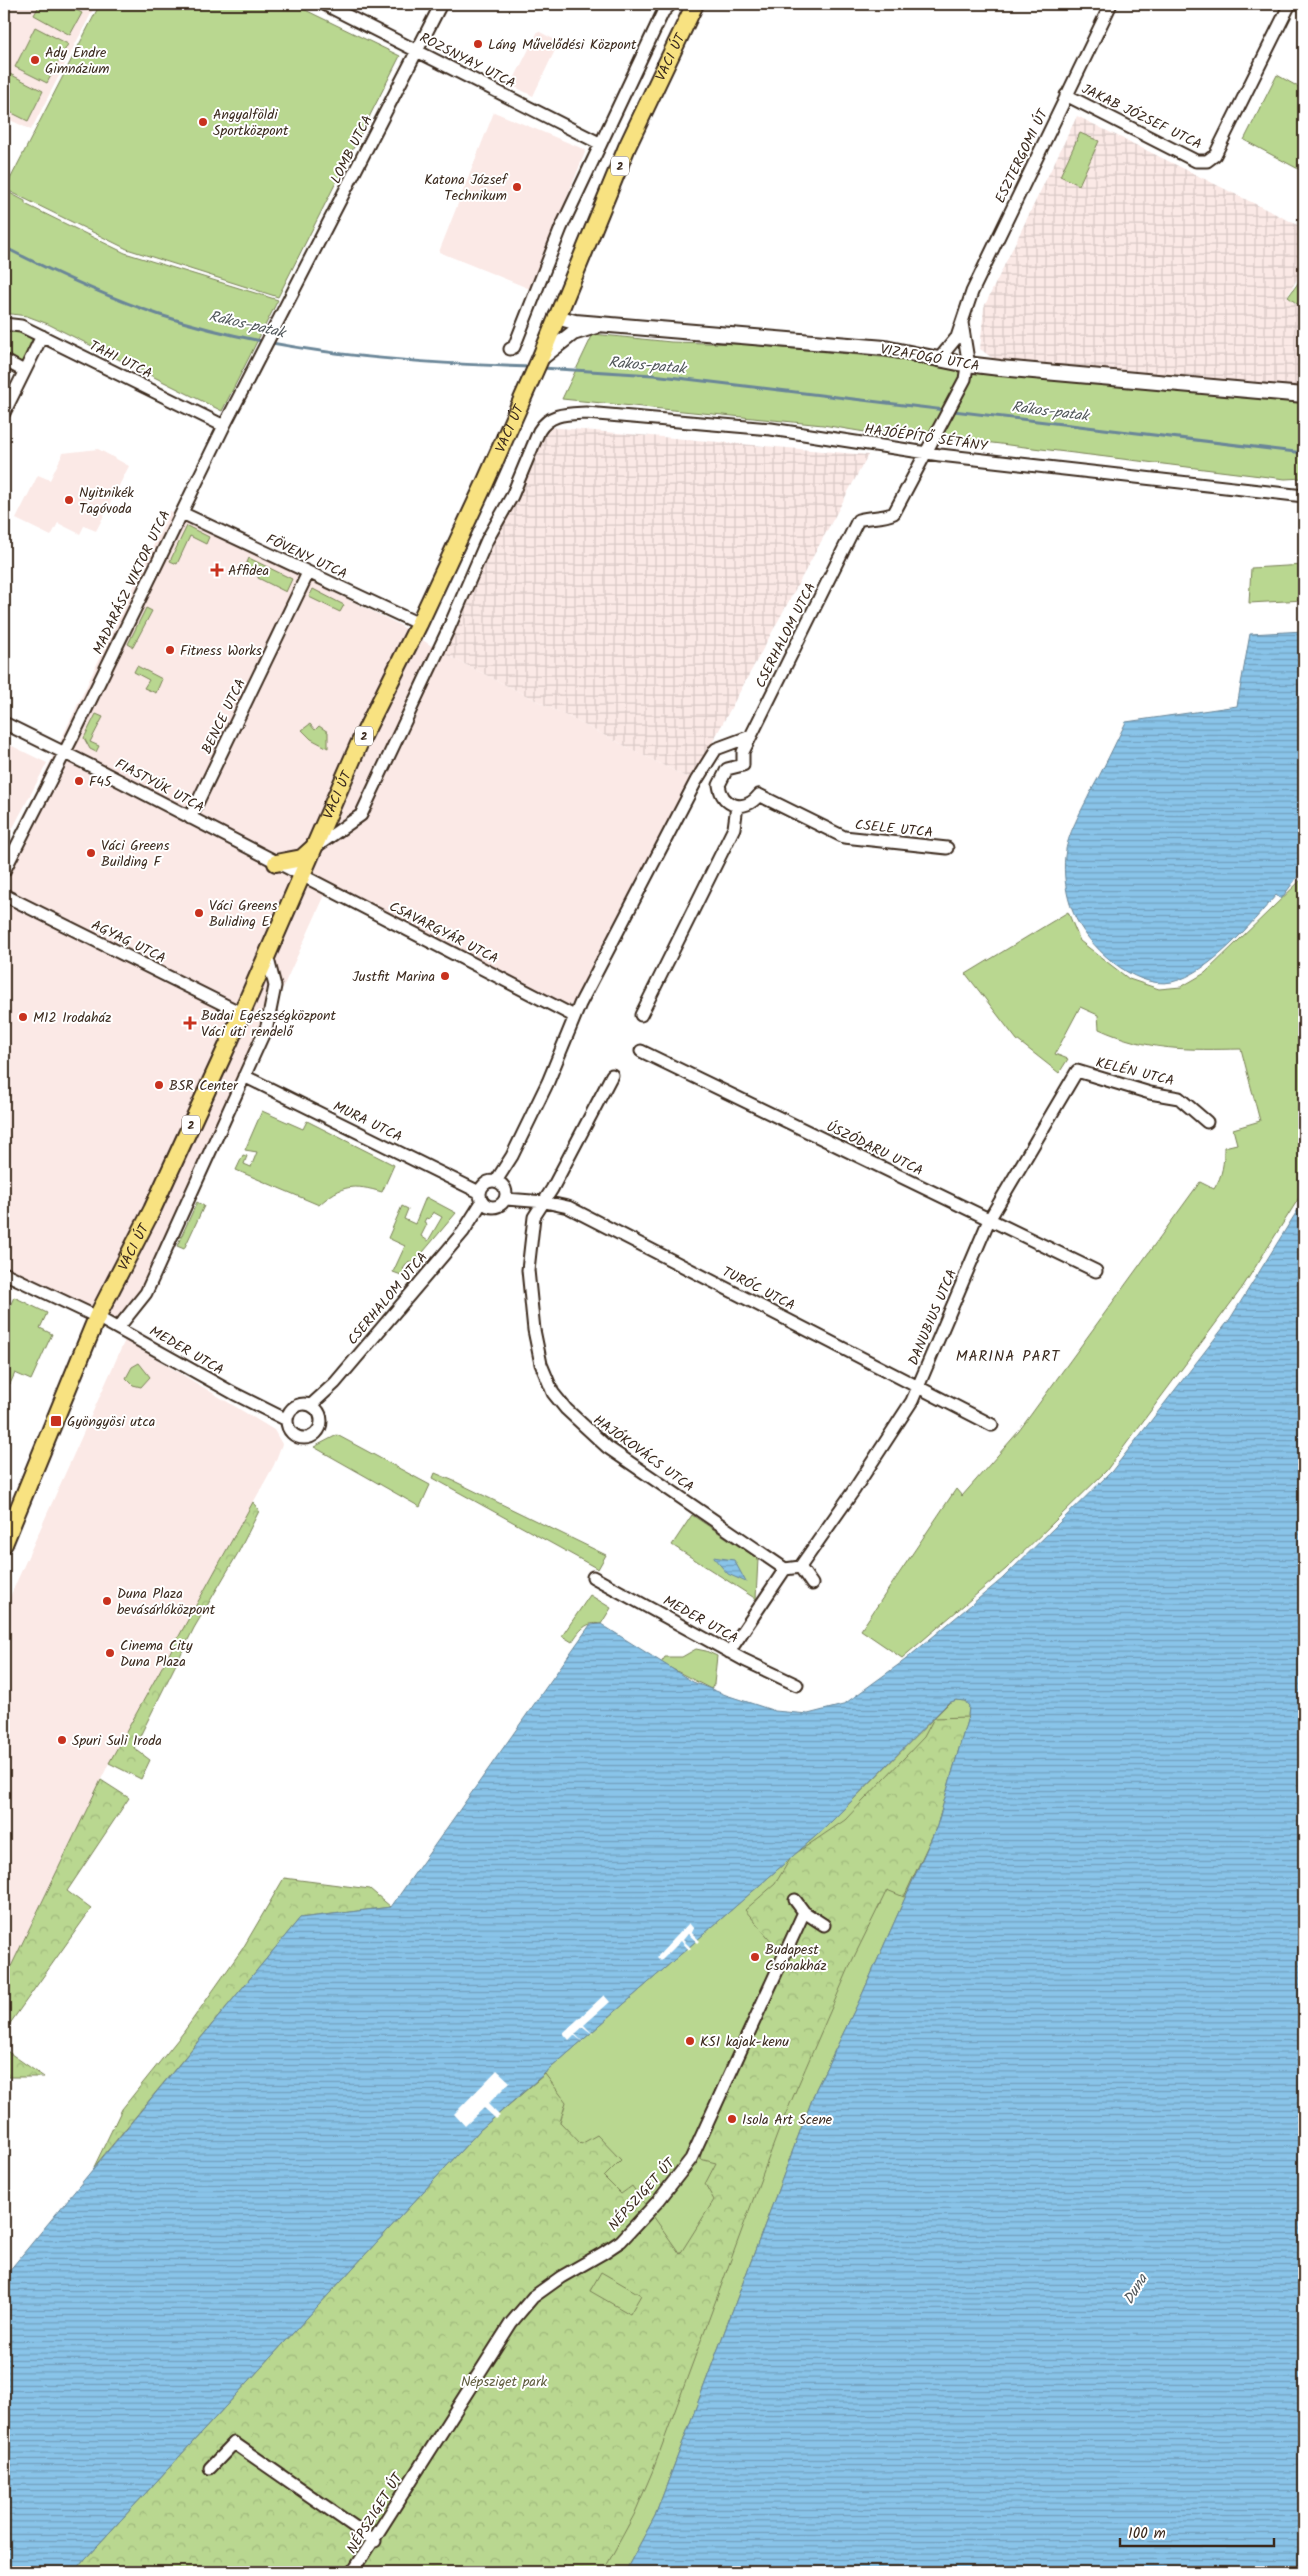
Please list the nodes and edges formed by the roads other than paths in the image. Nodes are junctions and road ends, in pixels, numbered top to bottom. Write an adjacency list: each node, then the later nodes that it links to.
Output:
1 (324, 4): 7 (street, ROZSNYAY UTCA)
2 (441, 4): 7 (street, LOMB UTCA)
3 (671, 4): 9 (street, VÁCI ÚT)
4 (695, 4): 11 (main road, VÁCI ÚT / 2)
5 (1111, 4): 8 (street, ESZTERGOMI ÚT)
6 (1290, 4): 8 (street, JAKAB JÓZSEF UTCA)
7 (417, 52): 9 (street, ROZSNYAY UTCA); 10 (street, LOMB UTCA)
8 (1066, 95): 12 (street, ESZTERGOMI ÚT)
9 (599, 143): 16 (street, VÁCI ÚT)
10 (287, 307): 25 (street, MADARÁSZ VIKTOR UTCA)
11 (556, 317): 14 (street, VIZAFOGÓ UTCA); 17 (main road, VÁCI ÚT / 2)
12 (962, 323): 18 (street, ESZTERGOMI ÚT); 20 (street, ESZTERGOMI ÚT)
13 (4, 324): 15 (street, TAHI UTCA)
14 (601, 324): 17 (street); 18 (street, VIZAFOGÓ UTCA)
15 (42, 336): 21 (street); 25 (street, TAHI UTCA)
16 (510, 349)
17 (540, 359): 30 (main road, VÁCI ÚT / 2)
18 (939, 359): 20 (street, VIZAFOGÓ UTCA)
19 (4, 360): 21 (street)
20 (968, 364): 22 (street, VIZAFOGÓ UTCA); 26 (street)
21 (24, 371): 23 (street)
22 (1304, 395)
23 (4, 413)
24 (545, 421): 26 (street, HAJÓÉPÍTŐ SÉTÁNY); 39 (street, VÁCI ÚT)
25 (224, 426): 28 (street, MADARÁSZ VIKTOR UTCA)
26 (927, 452): 27 (street, HAJÓÉPÍTŐ SÉTÁNY); 33 (street, CSERHALOM UTCA)
27 (1304, 496)
28 (182, 513): 29 (street, FÖVENY UTCA); 32 (street, MADARÁSZ VIKTOR UTCA)
29 (308, 573): 30 (street, FÖVENY UTCA); 37 (street, BENCE UTCA)
30 (419, 624): 39 (main road, VÁCI ÚT / 2)
31 (4, 723): 34 (street, FIASTYÚK UTCA)
32 (73, 736): 34 (street, MADARÁSZ VIKTOR UTCA); 35 (street)
33 (751, 736): 36 (street, CSERHALOM UTCA); 47 (street)
34 (64, 753): 35 (street, FIASTYÚK UTCA); 41 (street, MADARÁSZ VIKTOR UTCA)
35 (89, 765): 37 (street, FIASTYÚK UTCA)
36 (738, 806): 38 (street, CSELE UTCA); 46 (street)
37 (190, 818): 40 (street, FIASTYÚK UTCA)
38 (947, 848)
39 (312, 849): 40 (main road); 42 (main road, VÁCI ÚT / 2)
40 (276, 863): 42 (street, FIASTYÚK UTCA)
41 (4, 871)
42 (301, 876): 44 (main road, VÁCI ÚT / 2); 47 (street, CSAVARGYÁR UTCA)
43 (4, 896): 45 (street, AGYAG UTCA)
44 (266, 954): 45 (main road, VÁCI ÚT / 2); 51 (street)
45 (241, 1014): 61 (main road, VÁCI ÚT / 2)
46 (641, 1015)
47 (574, 1016): 53 (street)
48 (641, 1051): 57 (street, ÚSZÓDARU UTCA)
49 (1077, 1071): 52 (street, KELÉN UTCA); 57 (street, DANUBIUS UTCA)
50 (612, 1075): 56 (street)
51 (244, 1076): 55 (street, MURA UTCA); 62 (street)
52 (1207, 1122)
53 (500, 1184): 54 (street); 55 (street)
54 (506, 1199): 55 (street); 56 (street, TURÓC UTCA)
55 (483, 1200): 64 (street, CSERHALOM UTCA)
56 (545, 1202): 63 (street, TURÓC UTCA); 69 (street, HAJÓKOVÁCS UTCA)
57 (989, 1220): 58 (street, ÚSZÓDARU UTCA); 63 (street, DANUBIUS UTCA)
58 (1096, 1271)
59 (6, 1274): 60 (street); 61 (street, MEDER UTCA)
60 (4, 1285)
61 (97, 1317): 62 (street, MEDER UTCA); 67 (main road, VÁCI ÚT / 2)
62 (118, 1328): 65 (street, MEDER UTCA)
63 (918, 1387): 66 (street, TURÓC UTCA); 68 (street, DANUBIUS UTCA)
64 (314, 1408): 65 (street); 65 (street)
65 (289, 1416)
66 (992, 1425)
67 (4, 1544)
68 (800, 1567): 69 (street); 71 (street)
69 (785, 1569): 72 (street)
70 (593, 1576): 72 (street, MEDER UTCA)
71 (812, 1584)
72 (729, 1652): 73 (street, MEDER UTCA)
73 (797, 1685)
74 (795, 1900): 75 (street)
75 (804, 1912): 76 (street); 78 (street, NÉPSZIGET ÚT)
76 (824, 1924)
77 (210, 2468): 78 (street)
78 (375, 2540): 79 (street, NÉPSZIGET ÚT)
79 (353, 2572)

